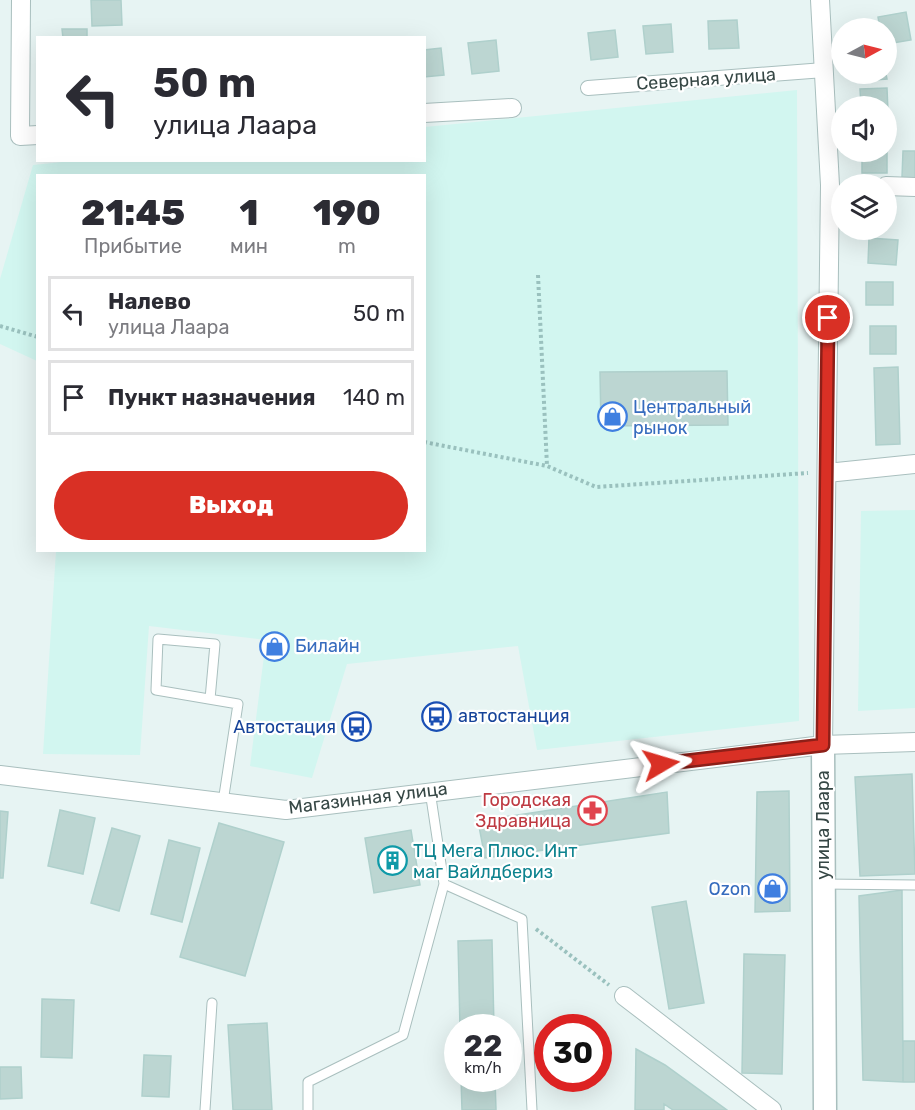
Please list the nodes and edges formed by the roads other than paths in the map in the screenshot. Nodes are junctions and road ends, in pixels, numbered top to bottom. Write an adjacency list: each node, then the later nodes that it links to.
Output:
1 (21, 0): 7 (street)
2 (820, 0): 3 (street, улица Лаара)
3 (824, 70): 4 (street, Северная улица); 8 (street, улица Лаара)
4 (588, 88)
5 (512, 108): 6 (street)
6 (426, 113)
7 (29, 135)
8 (835, 174)
9 (897, 186): 10 (street)
10 (915, 187)
11 (834, 240): 13 (street, улица Лаара)
12 (915, 464): 13 (street)
13 (827, 474): 16 (street, улица Лаара)
14 (210, 699): 14 (lane); 19 (lane)
15 (915, 742): 16 (street, Магазинная улица)
16 (823, 745): 18 (street, Магазинная улица); 21 (street, улица Лаара)
17 (0, 775): 19 (street, Магазинная улица)
18 (430, 790): 19 (street, Магазинная улица); 20 (lane)
19 (223, 802)
20 (444, 884): 26 (lane); 27 (lane)
21 (823, 885): 22 (lane); 29 (street, улица Лаара)
22 (915, 885)
23 (624, 996): 28 (street)
24 (212, 1003): 25 (lane)
25 (205, 1110)
26 (308, 1110)
27 (531, 1110)
28 (772, 1110)
29 (825, 1110)

